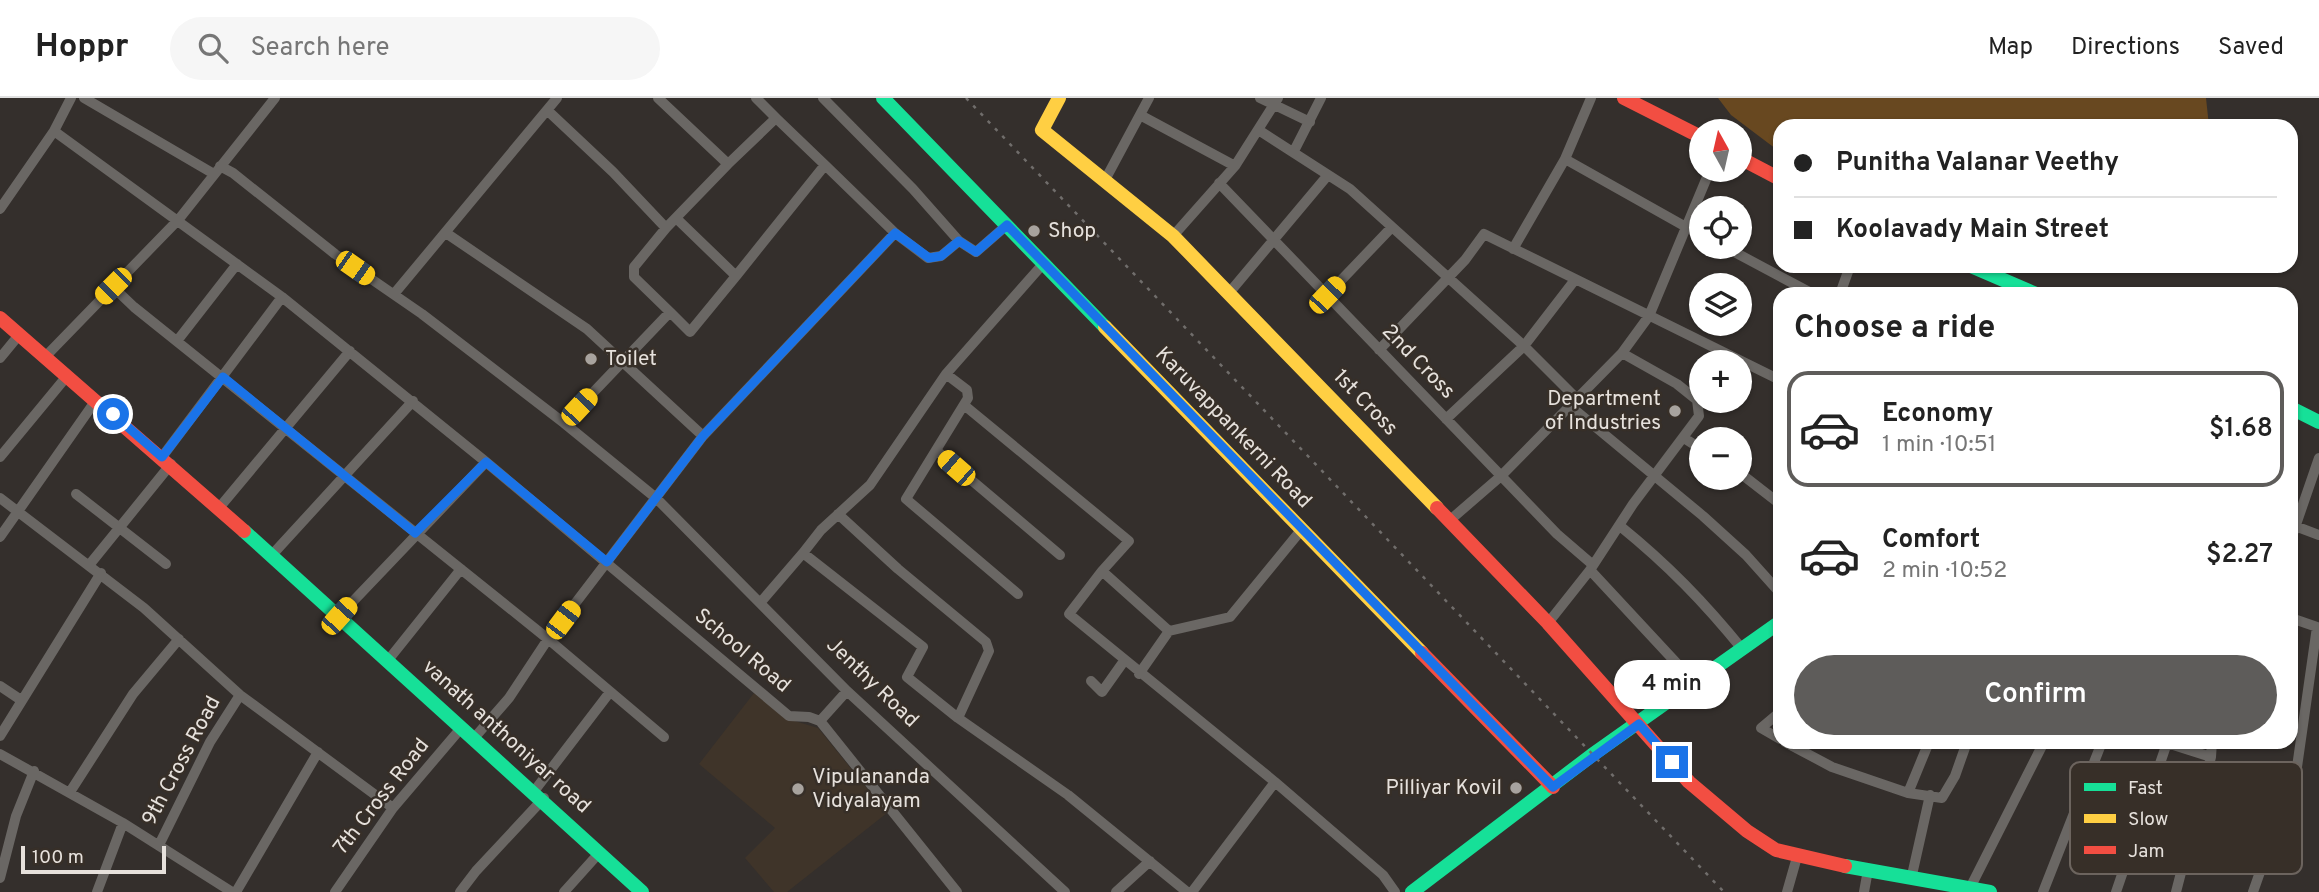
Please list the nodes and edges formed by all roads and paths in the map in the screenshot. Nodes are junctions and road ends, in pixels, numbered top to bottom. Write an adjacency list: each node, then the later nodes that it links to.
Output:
1 (71, 98): 20 (street)
2 (84, 98): 29 (street, Jenthy Road)
3 (275, 98): 29 (street)
4 (557, 98): 16 (street)
5 (658, 98): 25 (street)
6 (756, 98): 18 (street)
7 (823, 98): 46 (street)
8 (883, 98): 38 (street, Karuvappankerni Road)
9 (1059, 98): 32 (street, 1st Cross)
10 (1149, 98): 17 (street)
11 (1260, 98): 15 (street)
12 (1321, 98): 19 (street)
13 (1591, 98): 24 (street)
14 (1624, 98): 22 (street)
15 (1276, 101): 19 (street); 21 (street)
16 (547, 110): 41 (street); 42 (street)
17 (1140, 115): 28 (street); 32 (street)
18 (776, 118): 25 (street); 27 (street)
19 (1310, 122): 23 (street)
20 (54, 131): 35 (street); 37 (street, School Road)
21 (1259, 131): 23 (street); 28 (street)
22 (1689, 131)
23 (1294, 151): 30 (street)
24 (1565, 159): 39 (street); 47 (street)
25 (728, 163): 36 (street)
26 (1752, 164): 31 (street)
27 (825, 165): 43 (street); 54 (street)
28 (1235, 166): 34 (street)
29 (217, 170): 37 (street); 61 (street, Jenthy Road)
30 (1328, 175): 40 (street); 45 (street)
31 (1773, 175)
32 (1105, 180): 44 (street, 1st Cross)
33 (1705, 182): 39 (street)
34 (1219, 183): 44 (street); 45 (street, 2nd Cross)
35 (0, 209)
36 (676, 218): 41 (street); 54 (street)
37 (179, 219): 49 (street, School Road); 57 (street)
38 (1007, 225): 46 (street); 50 (street, Karuvappankerni Road)
39 (1687, 225): 65 (street)
40 (1392, 227): 55 (street); 62 (street)
41 (666, 228): 64 (street)
42 (446, 233): 61 (street); 75 (street)
43 (895, 233): 46 (street); 89 (street)
44 (1173, 236): 60 (street, 1st Cross)
45 (1272, 240): 60 (street); 62 (street, 2nd Cross)
46 (959, 241)
47 (1513, 249): 55 (street); 56 (street)
48 (1747, 259): 51 (street)
49 (237, 264): 63 (street, School Road); 68 (street)
50 (1043, 264): 76 (street); 113 (street, Karuvappankerni Road)
51 (1773, 273)
52 (1774, 273): 58 (street)
53 (1987, 273): 59 (street)
54 (736, 276): 64 (street)
55 (1447, 278): 69 (street); 70 (street)
56 (1574, 281): 65 (street); 69 (street)
57 (113, 286): 68 (street); 73 (street)
58 (1800, 287)
59 (2020, 287)
60 (1229, 293): 109 (street, 1st Cross)
61 (394, 295): 87 (street, Jenthy Road)
62 (1327, 295): 70 (street, 2nd Cross)
63 (282, 297): 71 (street, School Road); 78 (street)
64 (670, 312): 75 (street)
65 (1649, 316): 72 (street); 79 (street)
66 (0, 318): 67 (street, vanath anthoniyar road)
67 (19, 335): 73 (street, vanath anthoniyar road); 74 (street)
68 (177, 341): 78 (street)
69 (1524, 346): 82 (street); 85 (street)
70 (1379, 350): 85 (street, 2nd Cross)
71 (350, 351): 81 (street, School Road); 88 (street)
72 (1622, 353): 82 (street); 90 (street)
73 (45, 357): 77 (street, vanath anthoniyar road)
74 (0, 358)
75 (621, 362): 87 (street); 89 (street)
76 (946, 374): 83 (street); 107 (street)
77 (67, 376): 80 (street, vanath anthoniyar road); 93 (street)
78 (223, 377): 88 (street); 95 (street)
79 (1773, 377)
80 (96, 400): 95 (street, vanath anthoniyar road); 106 (street)
81 (413, 401): 96 (street, School Road); 97 (street)
82 (1572, 402): 98 (street); 99 (street)
83 (964, 405): 92 (street); 125 (street)
84 (2298, 412): 86 (street)
85 (1446, 419): 99 (street, 2nd Cross)
86 (2319, 422)
87 (564, 423): 103 (street, Jenthy Road)
88 (285, 426): 97 (street); 105 (street)
89 (703, 436): 103 (street)
90 (1684, 438): 91 (street); 98 (street)
91 (1689, 441)
92 (937, 452): 118 (street); 128 (street)
93 (0, 457)
94 (2319, 458): 108 (street)
95 (166, 461): 105 (street, vanath anthoniyar road); 112 (street)
96 (486, 462): 114 (street); 120 (street, School Road)
97 (345, 475): 114 (street); 119 (street)
98 (1656, 475): 110 (street); 127 (street)
99 (1501, 476): 109 (street); 123 (street, 2nd Cross)
100 (1752, 482): 104 (street)
101 (76, 494): 112 (street)
102 (0, 498): 106 (street)
103 (656, 498): 120 (street); 129 (street, Jenthy Road)
104 (1773, 499)
105 (219, 508): 119 (street, vanath anthoniyar road)
106 (17, 511): 116 (street); 122 (street)
107 (838, 514): 117 (street); 148 (street)
108 (2298, 518)
109 (1449, 521): 132 (street, 1st Cross)
110 (1620, 526): 123 (street); 137 (street)
111 (2298, 527): 115 (street)
112 (119, 528): 121 (street); 122 (street)
113 (1302, 529): 134 (street); 170 (street, Karuvappankerni Road)
114 (415, 533): 124 (street); 130 (street)
115 (2319, 536)
116 (0, 537)
117 (803, 553): 129 (street); 148 (street)
118 (1060, 555)
119 (271, 556): 130 (street, vanath anthoniyar road)
120 (607, 562): 136 (street); 150 (street, School Road)
121 (166, 564)
122 (90, 565): 126 (street)
123 (1592, 567): 132 (street); 142 (street, 2nd Cross)
124 (461, 569): 136 (street); 138 (street)
125 (1102, 571): 134 (street); 139 (street)
126 (101, 573): 135 (street); 147 (street)
127 (1773, 585)
128 (1018, 593)
129 (760, 603): 144 (street, Jenthy Road)
130 (339, 616): 138 (street, vanath anthoniyar road)
131 (2298, 620): 167 (street)
132 (1548, 623): 151 (street, 1st Cross)
133 (1773, 627): 137 (street)
134 (1169, 631): 140 (street)
135 (179, 639): 146 (street); 171 (street)
136 (548, 639): 145 (street); 155 (street)
137 (1742, 650): 142 (street)
138 (389, 659): 152 (street, vanath anthoniyar road)
139 (1124, 661): 140 (street); 141 (street)
140 (1139, 674): 169 (street)
141 (1091, 681)
142 (1695, 683): 151 (street)
143 (0, 686): 147 (street)
144 (847, 691): 150 (street); 197 (street, Jenthy Road)
145 (610, 692): 156 (street); 173 (street)
146 (240, 695): 163 (street); 178 (street, 9th Cross Road)
147 (21, 700): 154 (street)
148 (958, 718): 181 (street)
149 (1773, 718): 153 (street)
150 (820, 721): 196 (street)
151 (1639, 724): 170 (street); 180 (street, 1st Cross)
152 (463, 727): 155 (street, vanath anthoniyar road); 175 (street, 7th Cross Road)
153 (1773, 735)
154 (0, 736)
155 (475, 737): 173 (street, vanath anthoniyar road)
156 (664, 737)
157 (1798, 749): 172 (street)
158 (1927, 749): 172 (street)
159 (1965, 749): 174 (street)
160 (2040, 749): 189 (street)
161 (2186, 749): 165 (street)
162 (2212, 749): 165 (street)
163 (318, 752): 175 (street); 191 (street)
164 (0, 754): 168 (street)
165 (2211, 757): 166 (street)
166 (2210, 762)
167 (2298, 762)
168 (34, 771): 171 (street); 187 (street)
169 (1275, 782): 200 (street); 201 (street)
170 (1553, 787): 202 (street)
171 (70, 792): 176 (street)
172 (1908, 793): 174 (street)
173 (539, 794): 179 (street, vanath anthoniyar road); 193 (street)
174 (1930, 795): 186 (street)
175 (393, 808): 192 (street, 7th Cross Road)
176 (123, 823): 178 (street); 190 (street)
177 (2070, 823): 206 (street)
178 (159, 845): 191 (street)
179 (600, 852): 194 (street); 195 (street, vanath anthoniyar road)
180 (1797, 856): 182 (street, 1st Cross); 203 (street)
181 (1150, 861): 198 (street); 199 (street)
182 (1868, 870): 186 (street, 1st Cross); 204 (street)
183 (2122, 874): 207 (street)
184 (2181, 874): 208 (street)
185 (2259, 874): 209 (street)
186 (1912, 875): 188 (street, 1st Cross)
187 (0, 878)
188 (1937, 887): 189 (street, 1st Cross)
189 (1970, 888): 205 (street, 1st Cross)
190 (97, 892)
191 (234, 892)
192 (335, 892)
193 (460, 892)
194 (564, 892)
195 (642, 892)
196 (957, 892)
197 (1065, 892)
198 (1116, 892)
199 (1187, 892)
200 (1192, 892)
201 (1395, 892)
202 (1412, 892)
203 (1787, 892)
204 (1864, 892)
205 (1990, 892)
206 (2043, 892)
207 (2116, 892)
208 (2176, 892)
209 (2253, 892)

